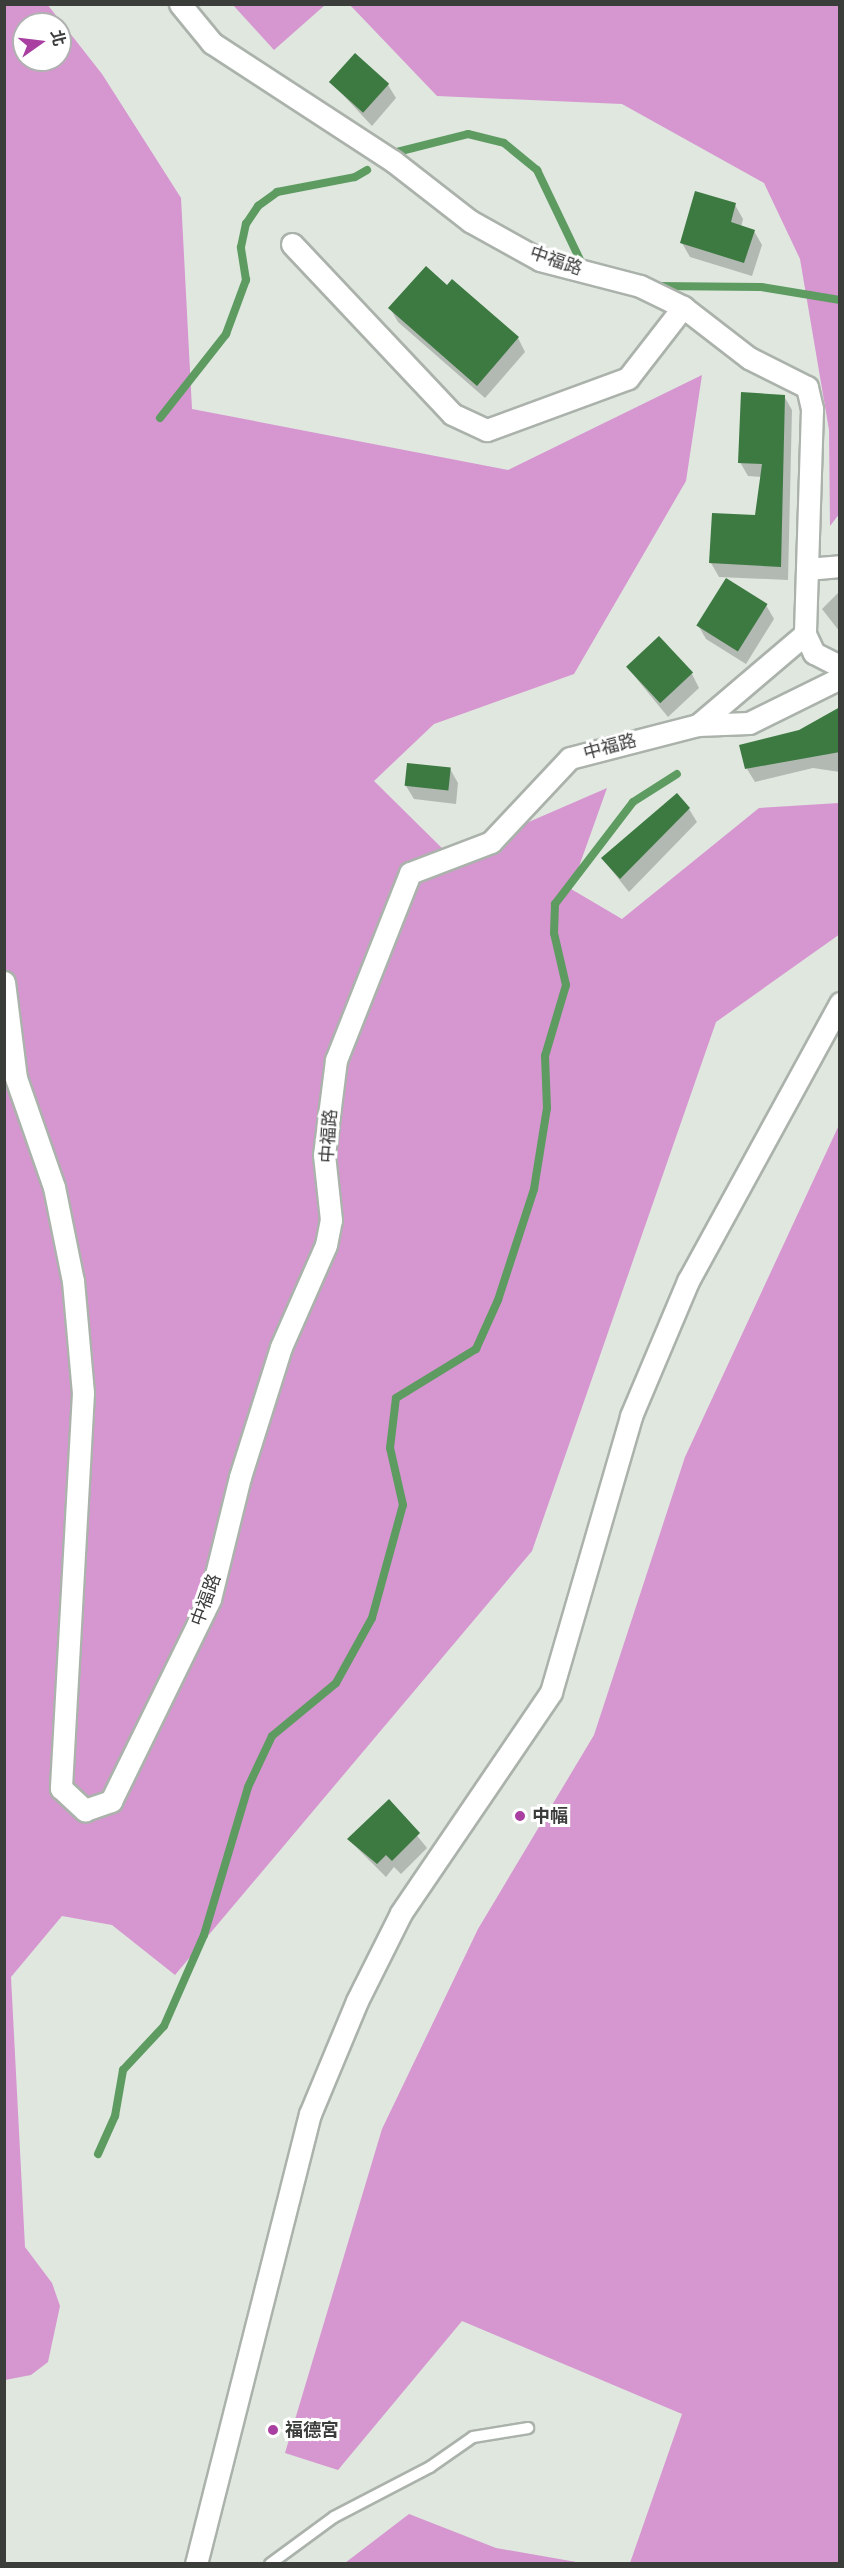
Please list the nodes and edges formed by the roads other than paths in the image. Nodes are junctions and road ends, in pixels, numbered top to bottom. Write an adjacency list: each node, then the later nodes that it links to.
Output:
1 (180, 4): 3 (street, 中福路)
2 (292, 244): 3 (street)
3 (683, 307): 5 (street, 中福路)
4 (840, 566): 5 (street)
5 (807, 569): 6 (street, 中福路)
6 (804, 634): 7 (street); 9 (street, 中福路)
7 (840, 666)
8 (840, 678): 9 (street, 中福路)
9 (698, 726): 10 (street, 中福路)
10 (4, 982)
11 (840, 1003): 13 (street)
12 (528, 2428): 14 (lane)
13 (196, 2564)
14 (270, 2564)

